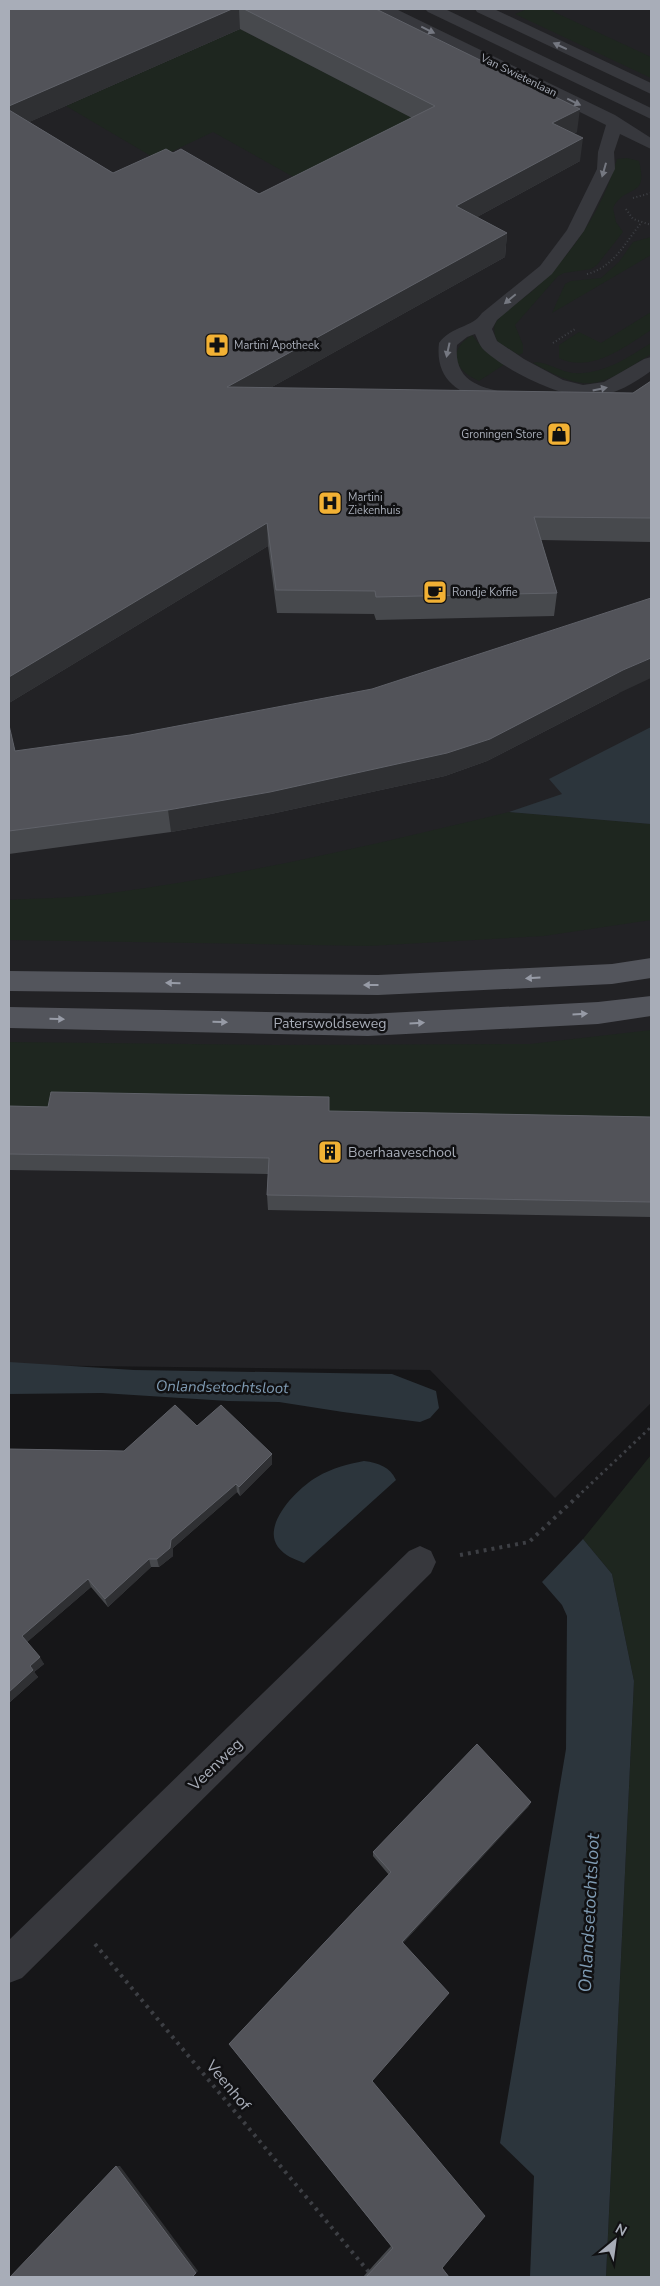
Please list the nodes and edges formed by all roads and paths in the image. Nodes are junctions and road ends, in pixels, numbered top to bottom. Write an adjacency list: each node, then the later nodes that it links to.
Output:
1 (384, 9): 6 (street, Van Swietenlaan, one-way to 6)
2 (433, 9): 5 (street, Van Swietenlaan)
3 (482, 9): 4 (street, one-way to 3)
4 (651, 89)
5 (651, 114)
6 (615, 123): 7 (street, Van Swietenlaan); 10 (street, one-way to 10)
7 (651, 144)
8 (651, 193): 9 (path)
9 (651, 225)
10 (484, 324): 14 (street); 14 (street, one-way to 14)
11 (575, 329): 12 (path)
12 (553, 343)
13 (651, 363): 14 (street, one-way to 13)
14 (569, 389)
15 (651, 968): 16 (main road, one-way to 16)
16 (9, 981)
17 (651, 1006): 18 (main road, Paterswoldseweg, one-way to 17)
18 (9, 1018)
19 (651, 1427): 20 (path)
20 (420, 1562): 21 (street, Veenweg)
21 (66, 1909): 22 (street, Veenweg); 23 (path, Veenhof)
22 (9, 1965)
23 (373, 2277)

